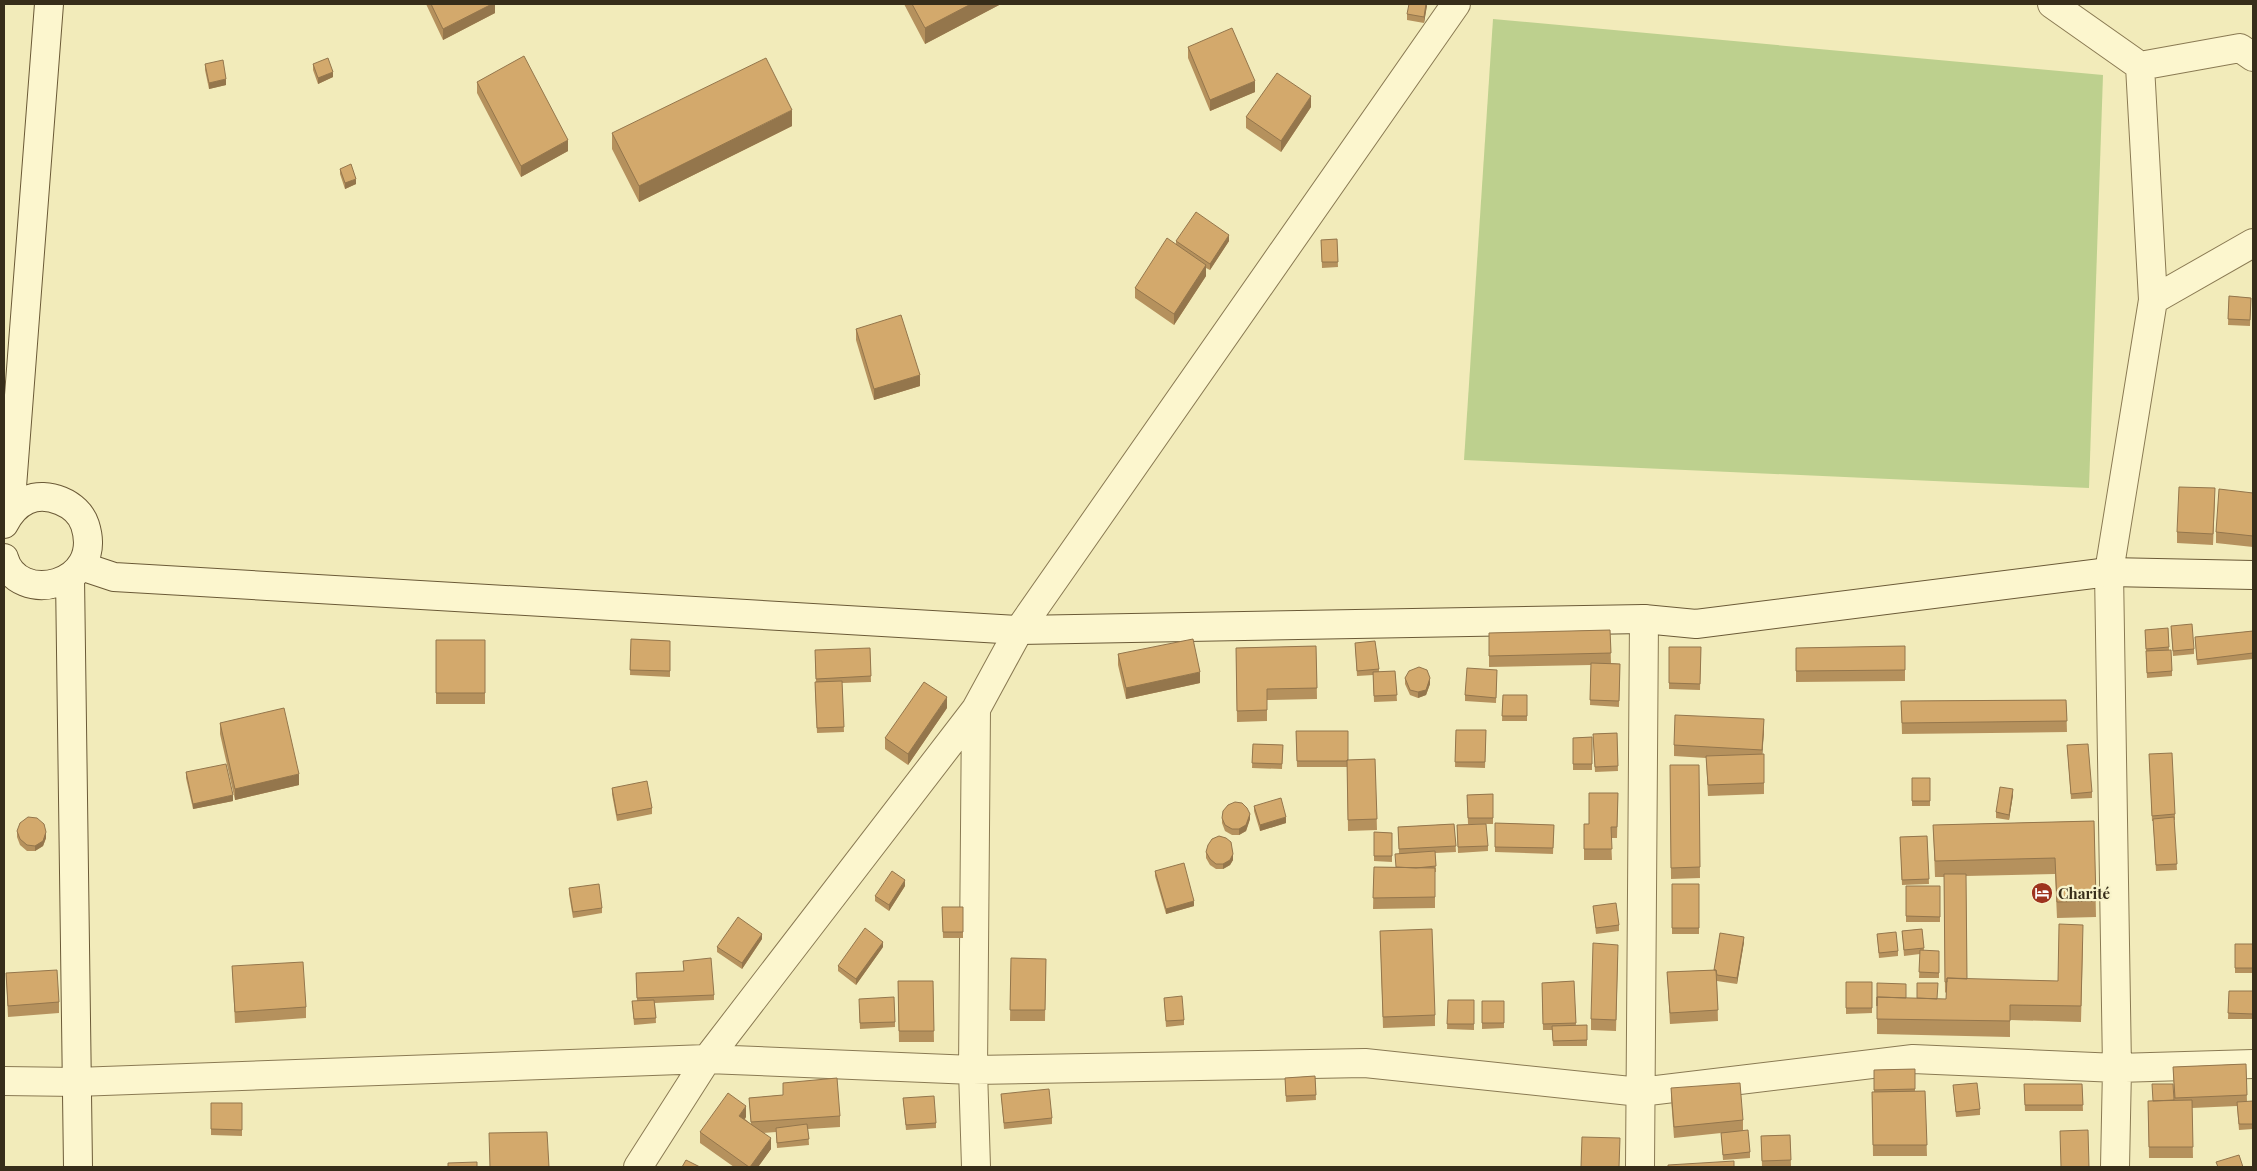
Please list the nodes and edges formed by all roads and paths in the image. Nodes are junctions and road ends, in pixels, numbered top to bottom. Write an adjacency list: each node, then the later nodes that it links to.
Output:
1 (49, 4): 8 (street)
2 (1456, 4): 14 (street)
3 (2052, 4): 5 (street)
4 (2253, 57): 5 (street)
5 (2140, 66): 7 (street)
6 (2253, 243): 7 (street)
7 (2153, 300): 11 (street)
8 (7, 519): 10 (street)
9 (4, 558): 10 (street)
10 (75, 572): 14 (street); 21 (street)
11 (2109, 572): 12 (street); 13 (street); 18 (street)
12 (2253, 575)
13 (1644, 619): 14 (street); 22 (street)
14 (1019, 630): 15 (street)
15 (976, 708): 16 (street); 19 (street)
16 (707, 1059): 19 (street); 21 (street); 24 (street)
17 (2253, 1064): 18 (street)
18 (2117, 1068): 22 (street); 27 (street)
19 (973, 1070): 22 (street); 25 (street)
20 (4, 1082): 21 (street)
21 (76, 1082): 23 (street)
22 (1640, 1092): 26 (street)
23 (78, 1167)
24 (638, 1167)
25 (976, 1167)
26 (1640, 1167)
27 (2115, 1167)

